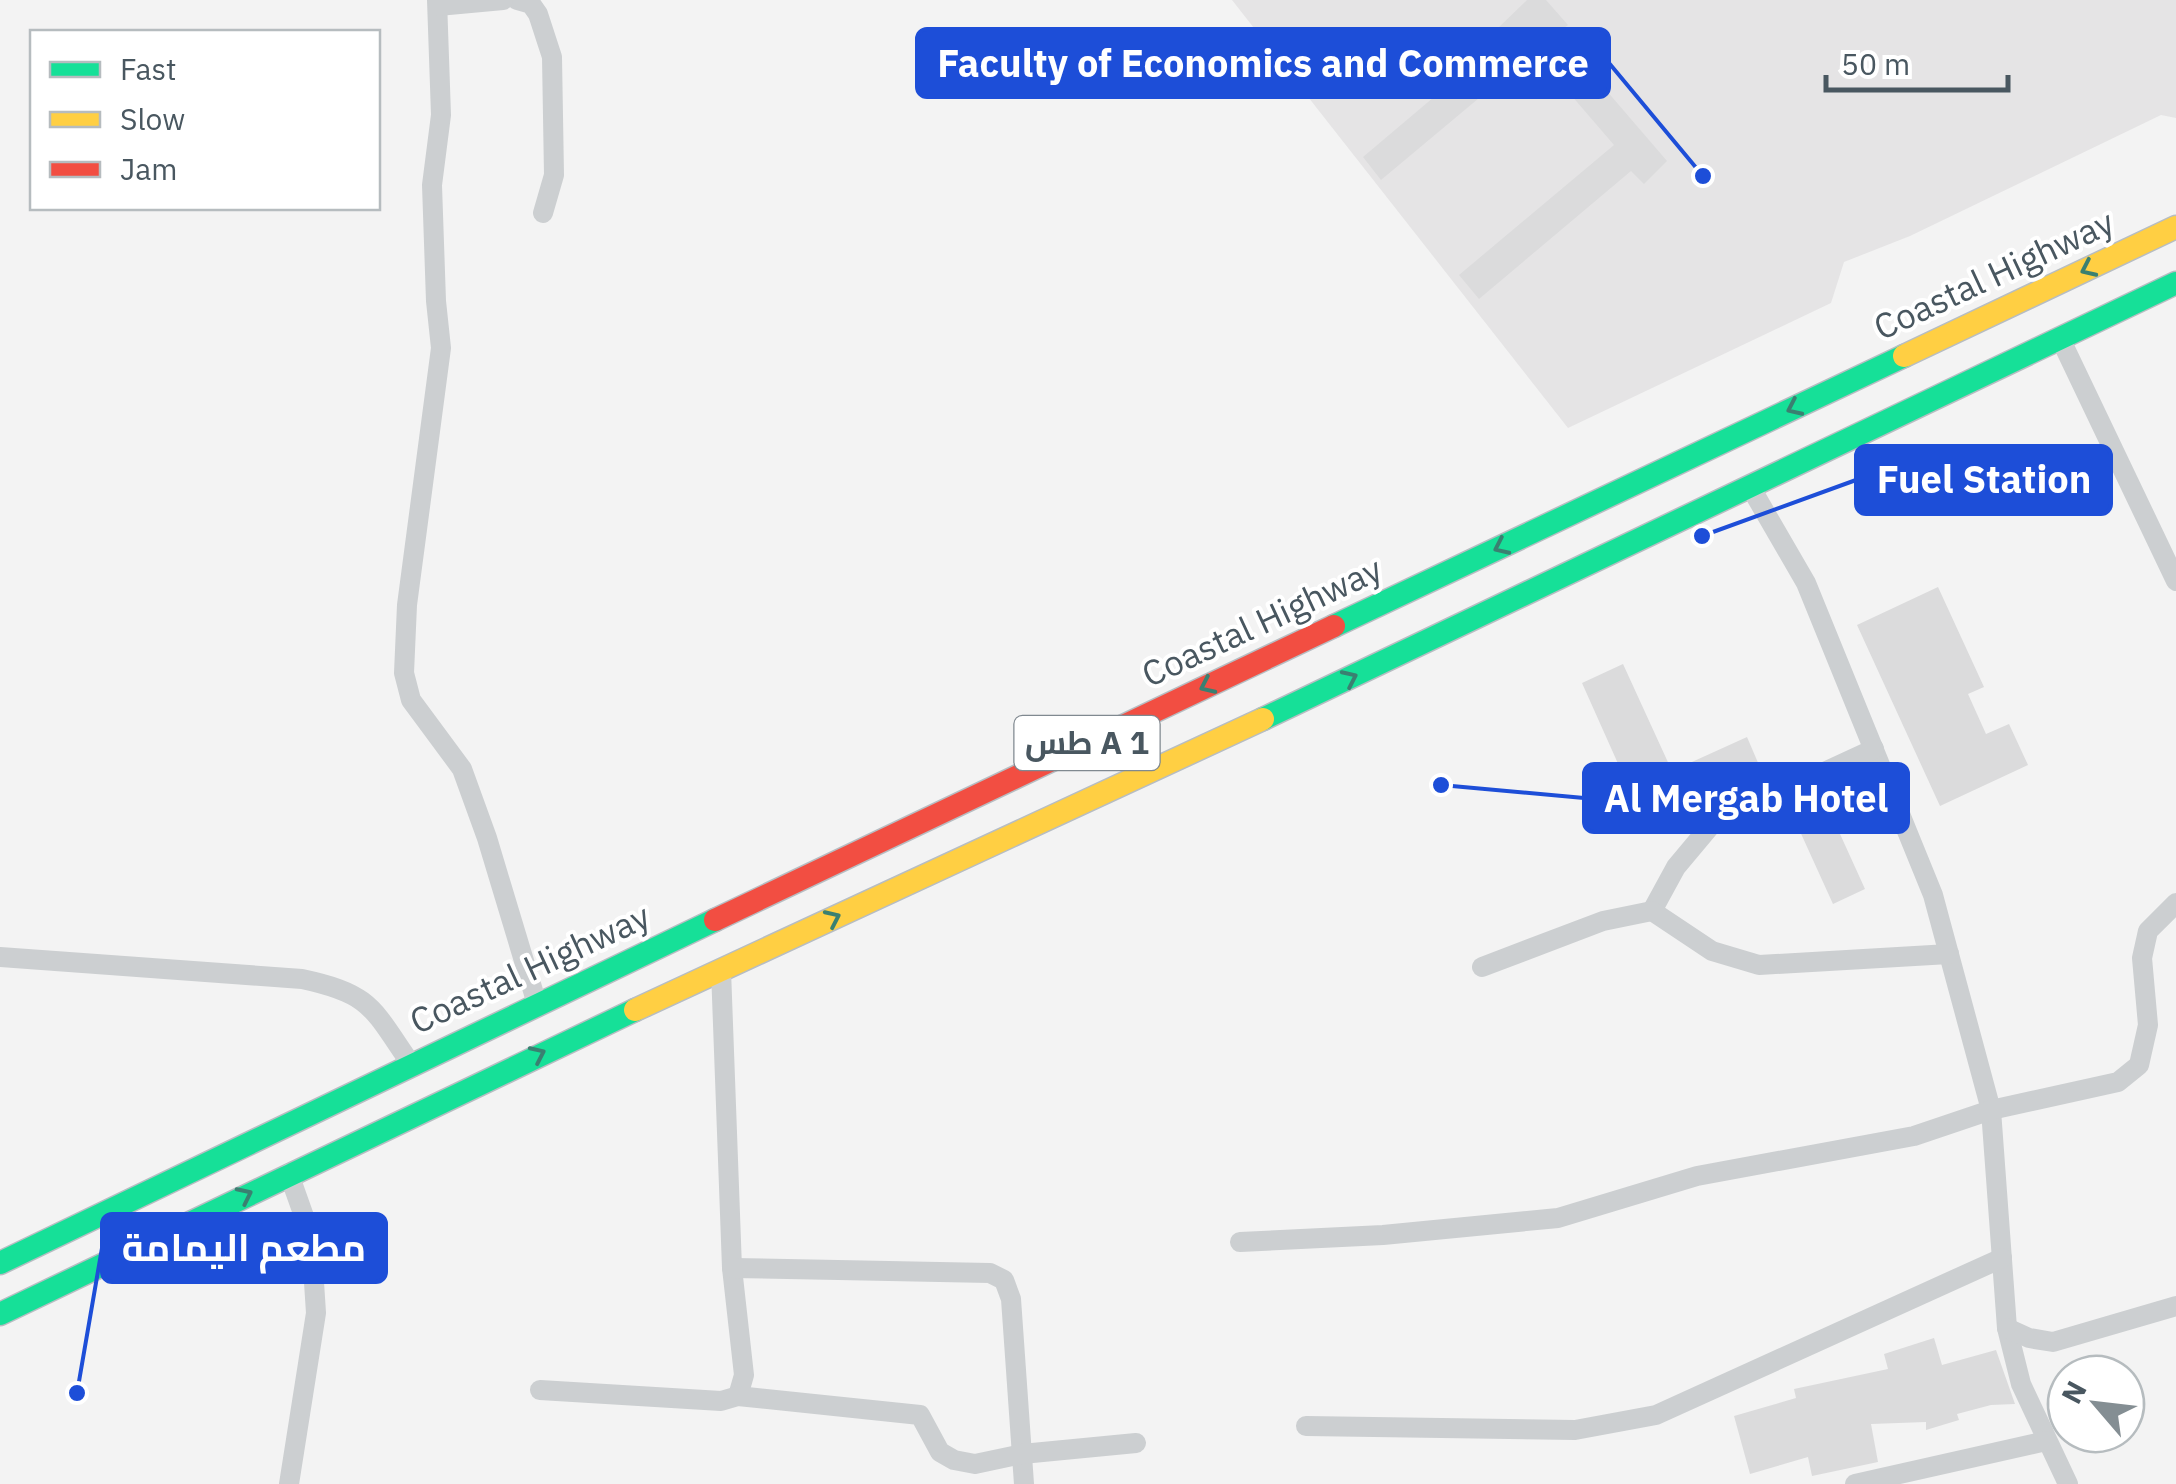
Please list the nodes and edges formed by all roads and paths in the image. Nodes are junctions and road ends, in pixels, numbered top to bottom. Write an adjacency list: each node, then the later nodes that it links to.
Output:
1 (503, 0): 3 (street)
2 (517, 0): 4 (street)
3 (438, 3): 17 (street)
4 (543, 213)
5 (2176, 227): 17 (highway, Coastal Highway / طس A 1, one-way to 17)
6 (2176, 282): 7 (highway, طس A 1)
7 (2060, 338): 8 (highway, طس A 1); 9 (street)
8 (1752, 488): 10 (street); 16 (highway, طس A 1, one-way to 8)
9 (2176, 581)
10 (1874, 749): 12 (street); 13 (street)
11 (2176, 903): 19 (street)
12 (1652, 910): 13 (street); 15 (street)
13 (1949, 954): 19 (street)
14 (0, 957): 18 (street)
15 (1482, 967)
16 (720, 970): 20 (highway, طس A 1, one-way to 16); 24 (street)
17 (537, 1004): 18 (highway, Coastal Highway / طس A 1)
18 (411, 1064): 23 (highway, Coastal Highway / طس A 1)
19 (1991, 1110): 21 (street); 22 (street)
20 (288, 1174): 26 (highway, طس A 1, one-way to 20); 35 (street)
21 (1240, 1242)
22 (2002, 1258): 27 (street); 30 (street)
23 (0, 1264)
24 (732, 1268): 29 (street); 33 (street)
25 (2176, 1306): 27 (street)
26 (0, 1314)
27 (2008, 1328): 31 (street)
28 (540, 1390): 29 (street)
29 (738, 1396): 33 (street)
30 (1306, 1426)
31 (2046, 1442): 37 (street)
32 (1136, 1443): 33 (street)
33 (1022, 1454): 36 (street)
34 (2052, 1454): 38 (street)
35 (289, 1484)
36 (1024, 1484)
37 (1855, 1484)
38 (2068, 1484)

